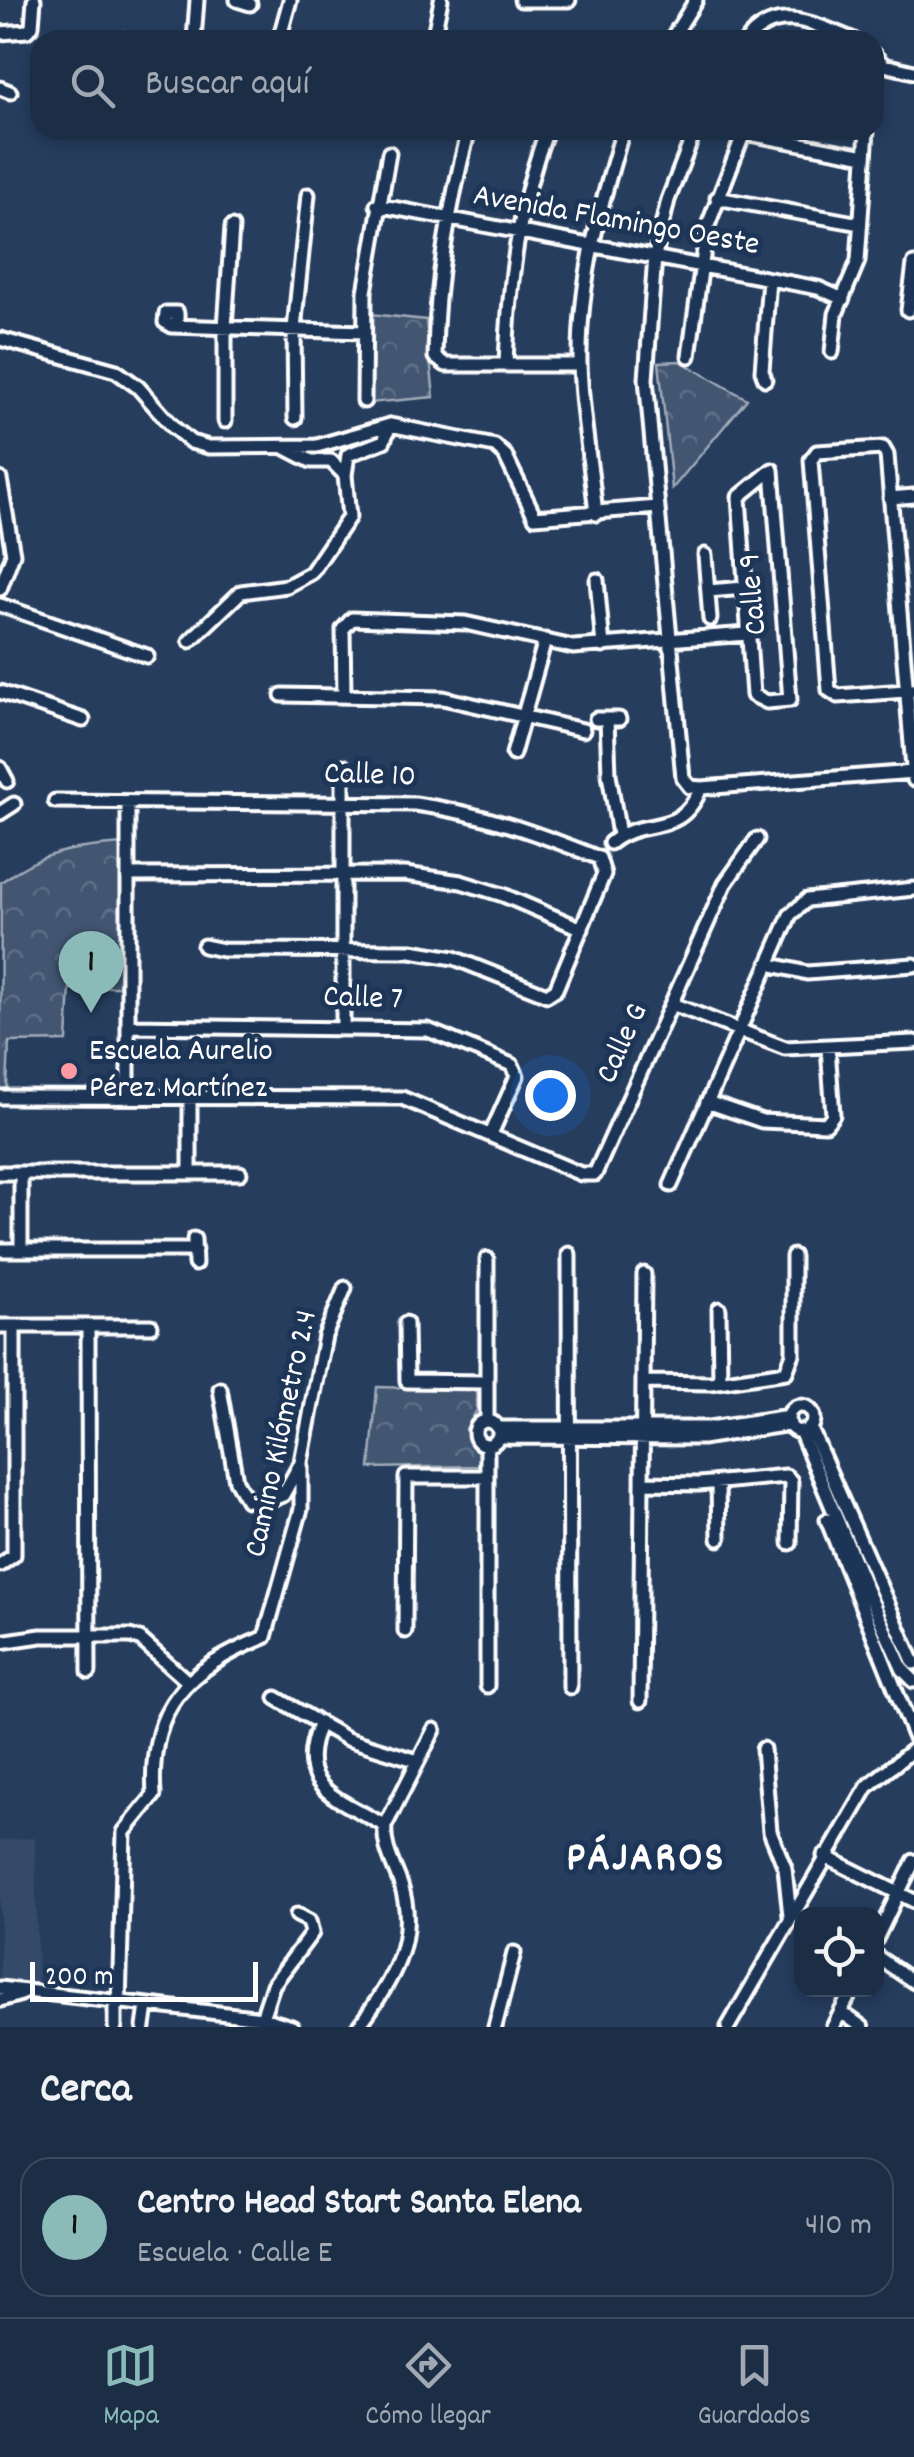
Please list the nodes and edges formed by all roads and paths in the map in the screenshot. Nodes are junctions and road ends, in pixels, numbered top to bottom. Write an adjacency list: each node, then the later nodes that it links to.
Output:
1 (34, 0): 14 (street)
2 (197, 0): 8 (street)
3 (290, 0): 9 (street)
4 (441, 0): 10 (street)
5 (521, 0): 6 (street)
6 (569, 0)
7 (696, 0): 11 (street)
8 (195, 30)
9 (282, 30)
10 (436, 30)
11 (677, 30)
12 (759, 30): 13 (street)
13 (825, 30)
14 (0, 33)
15 (884, 65): 16 (street)
16 (914, 72)
17 (466, 140): 29 (street)
18 (544, 140): 32 (street)
19 (619, 140): 33 (street)
20 (691, 140): 34 (street)
21 (741, 140): 27 (street)
22 (784, 140): 25 (street)
23 (866, 140): 25 (street)
24 (389, 152): 28 (street)
25 (865, 156): 30 (street)
26 (308, 194): 42 (street)
27 (716, 198): 30 (street); 36 (street)
28 (377, 205): 29 (street, Avenida Flamingo Oeste); 43 (street)
29 (446, 219): 32 (street, Avenida Flamingo Oeste); 47 (street)
30 (860, 224): 38 (street)
31 (232, 227): 41 (street)
32 (518, 232): 33 (street, Avenida Flamingo Oeste); 47 (street)
33 (590, 244): 34 (street, Avenida Flamingo Oeste); 48 (street)
34 (655, 256): 36 (street, Avenida Flamingo Oeste); 59 (street)
35 (914, 264): 39 (street)
36 (699, 265): 37 (street, Avenida Flamingo Oeste); 46 (street)
37 (769, 278): 38 (street, Avenida Flamingo Oeste); 49 (street)
38 (843, 299): 45 (street)
39 (908, 310)
40 (177, 324): 41 (street)
41 (224, 326): 42 (street); 52 (street)
42 (294, 329): 43 (street); 51 (street)
43 (364, 332): 50 (street)
44 (0, 339): 54 (street)
45 (832, 352)
46 (689, 356)
47 (506, 364): 48 (street)
48 (580, 365): 60 (street)
49 (765, 379)
50 (364, 401)
51 (296, 418)
52 (225, 422)
53 (390, 426): 54 (street); 55 (street); 60 (street)
54 (286, 448): 55 (street)
55 (345, 475): 71 (street)
56 (0, 479): 63 (street)
57 (914, 496): 58 (street)
58 (890, 498): 74 (street); 74 (street)
59 (658, 507): 60 (street); 70 (street)
60 (596, 514)
61 (705, 555): 65 (street)
62 (597, 580): 72 (street)
63 (0, 588)
64 (745, 588): 65 (street); 68 (street, Calle 9); 68 (street, Calle 9)
65 (708, 592): 67 (street)
66 (0, 605): 73 (street)
67 (710, 619)
68 (748, 634): 70 (street)
69 (545, 640): 72 (street); 77 (street); 78 (street)
70 (670, 641): 72 (street); 88 (street)
71 (190, 642)
72 (603, 646)
73 (147, 656)
74 (910, 691): 85 (street)
75 (0, 692): 80 (street)
76 (282, 695): 77 (street)
77 (344, 695): 78 (street)
78 (524, 714): 81 (street); 82 (street)
79 (607, 719): 88 (street)
80 (83, 720)
81 (583, 730)
82 (513, 754)
83 (343, 766): 91 (street)
84 (0, 768): 87 (street)
85 (914, 772): 86 (street); 88 (street)
86 (914, 780)
87 (7, 781)
88 (701, 788)
89 (56, 801): 90 (street, Calle 10)
90 (128, 802): 91 (street, Calle 10); 96 (street)
91 (343, 802): 95 (street); 98 (street, Calle 10)
92 (14, 804): 93 (street)
93 (0, 813)
94 (757, 839): 103 (street, Calle G)
95 (344, 874): 96 (street); 98 (street); 100 (street)
96 (128, 875): 104 (street)
97 (914, 889): 101 (street)
98 (582, 930): 100 (street)
99 (204, 946): 100 (street)
100 (343, 950): 105 (street)
101 (768, 964): 102 (street); 106 (street)
102 (914, 965)
103 (672, 1004): 106 (street); 113 (street, Calle G)
104 (128, 1026): 105 (street, Calle 7); 110 (street)
105 (343, 1026): 113 (street, Calle 7)
106 (738, 1033): 108 (street); 112 (street)
107 (914, 1042): 108 (street)
108 (828, 1048): 112 (street)
109 (2, 1097): 110 (street)
110 (128, 1098): 111 (street)
111 (190, 1098): 113 (street); 117 (street)
112 (707, 1102): 118 (street)
113 (491, 1134)
114 (21, 1173): 116 (street); 117 (street); 120 (street)
115 (240, 1173): 117 (street)
116 (0, 1174)
117 (190, 1174)
118 (671, 1185)
119 (0, 1250): 120 (street)
120 (21, 1250): 124 (street)
121 (569, 1254): 139 (street)
122 (793, 1256): 133 (street)
123 (487, 1259): 134 (street)
124 (195, 1264)
125 (644, 1274): 135 (street)
126 (345, 1288): 142 (street, Camino Kilómetro 2.4)
127 (719, 1309): 133 (street)
128 (406, 1323): 134 (street)
129 (0, 1326): 130 (street)
130 (14, 1326): 131 (street); 149 (street)
131 (88, 1326): 132 (street); 151 (street)
132 (151, 1326)
133 (720, 1381): 135 (street)
134 (487, 1382): 138 (street)
135 (644, 1382): 140 (street)
136 (220, 1389): 142 (street)
137 (797, 1425): 140 (street); 153 (street); 155 (street)
138 (495, 1429): 139 (street); 141 (street); 141 (street)
139 (569, 1433): 140 (street); 158 (street)
140 (644, 1433): 145 (street)
141 (486, 1445): 143 (street)
142 (300, 1462): 156 (street, Camino Kilómetro 2.4)
143 (486, 1478): 150 (street); 157 (street)
144 (718, 1482): 145 (street); 147 (street); 148 (street)
145 (644, 1483): 160 (street)
146 (827, 1520): 163 (street)
147 (718, 1539)
148 (790, 1543)
149 (0, 1565)
150 (405, 1631)
151 (88, 1633): 152 (street); 154 (street); 156 (street)
152 (0, 1642)
153 (914, 1663)
154 (89, 1672)
155 (914, 1681)
156 (188, 1682): 182 (street, Camino Kilómetro 2.4)
157 (487, 1686)
158 (570, 1687)
159 (276, 1698): 161 (street)
160 (640, 1701)
161 (319, 1726): 166 (street); 167 (street)
162 (434, 1730): 166 (street)
163 (914, 1736)
164 (762, 1749): 173 (street)
165 (914, 1749): 168 (street)
166 (418, 1761): 167 (street)
167 (385, 1826): 190 (street)
168 (824, 1856): 170 (street); 173 (street)
169 (914, 1861): 170 (street)
170 (899, 1892): 171 (street); 174 (street)
171 (914, 1901)
172 (297, 1915): 185 (street)
173 (790, 1916): 186 (street)
174 (884, 1923)
175 (514, 1954): 191 (street)
176 (884, 1961): 177 (street)
177 (914, 1982)
178 (0, 1988): 179 (street)
179 (25, 1993): 181 (street); 182 (street)
180 (849, 1997): 184 (street)
181 (0, 2000)
182 (118, 2004): 183 (street); 188 (street, Camino Kilómetro 2.4)
183 (146, 2006): 185 (street); 189 (street)
184 (842, 2012): 192 (street); 193 (street)
185 (262, 2018): 187 (street)
186 (737, 2024)
187 (288, 2026)
188 (116, 2027)
189 (144, 2027)
190 (358, 2027)
191 (495, 2027)
192 (833, 2027)
193 (862, 2027)

